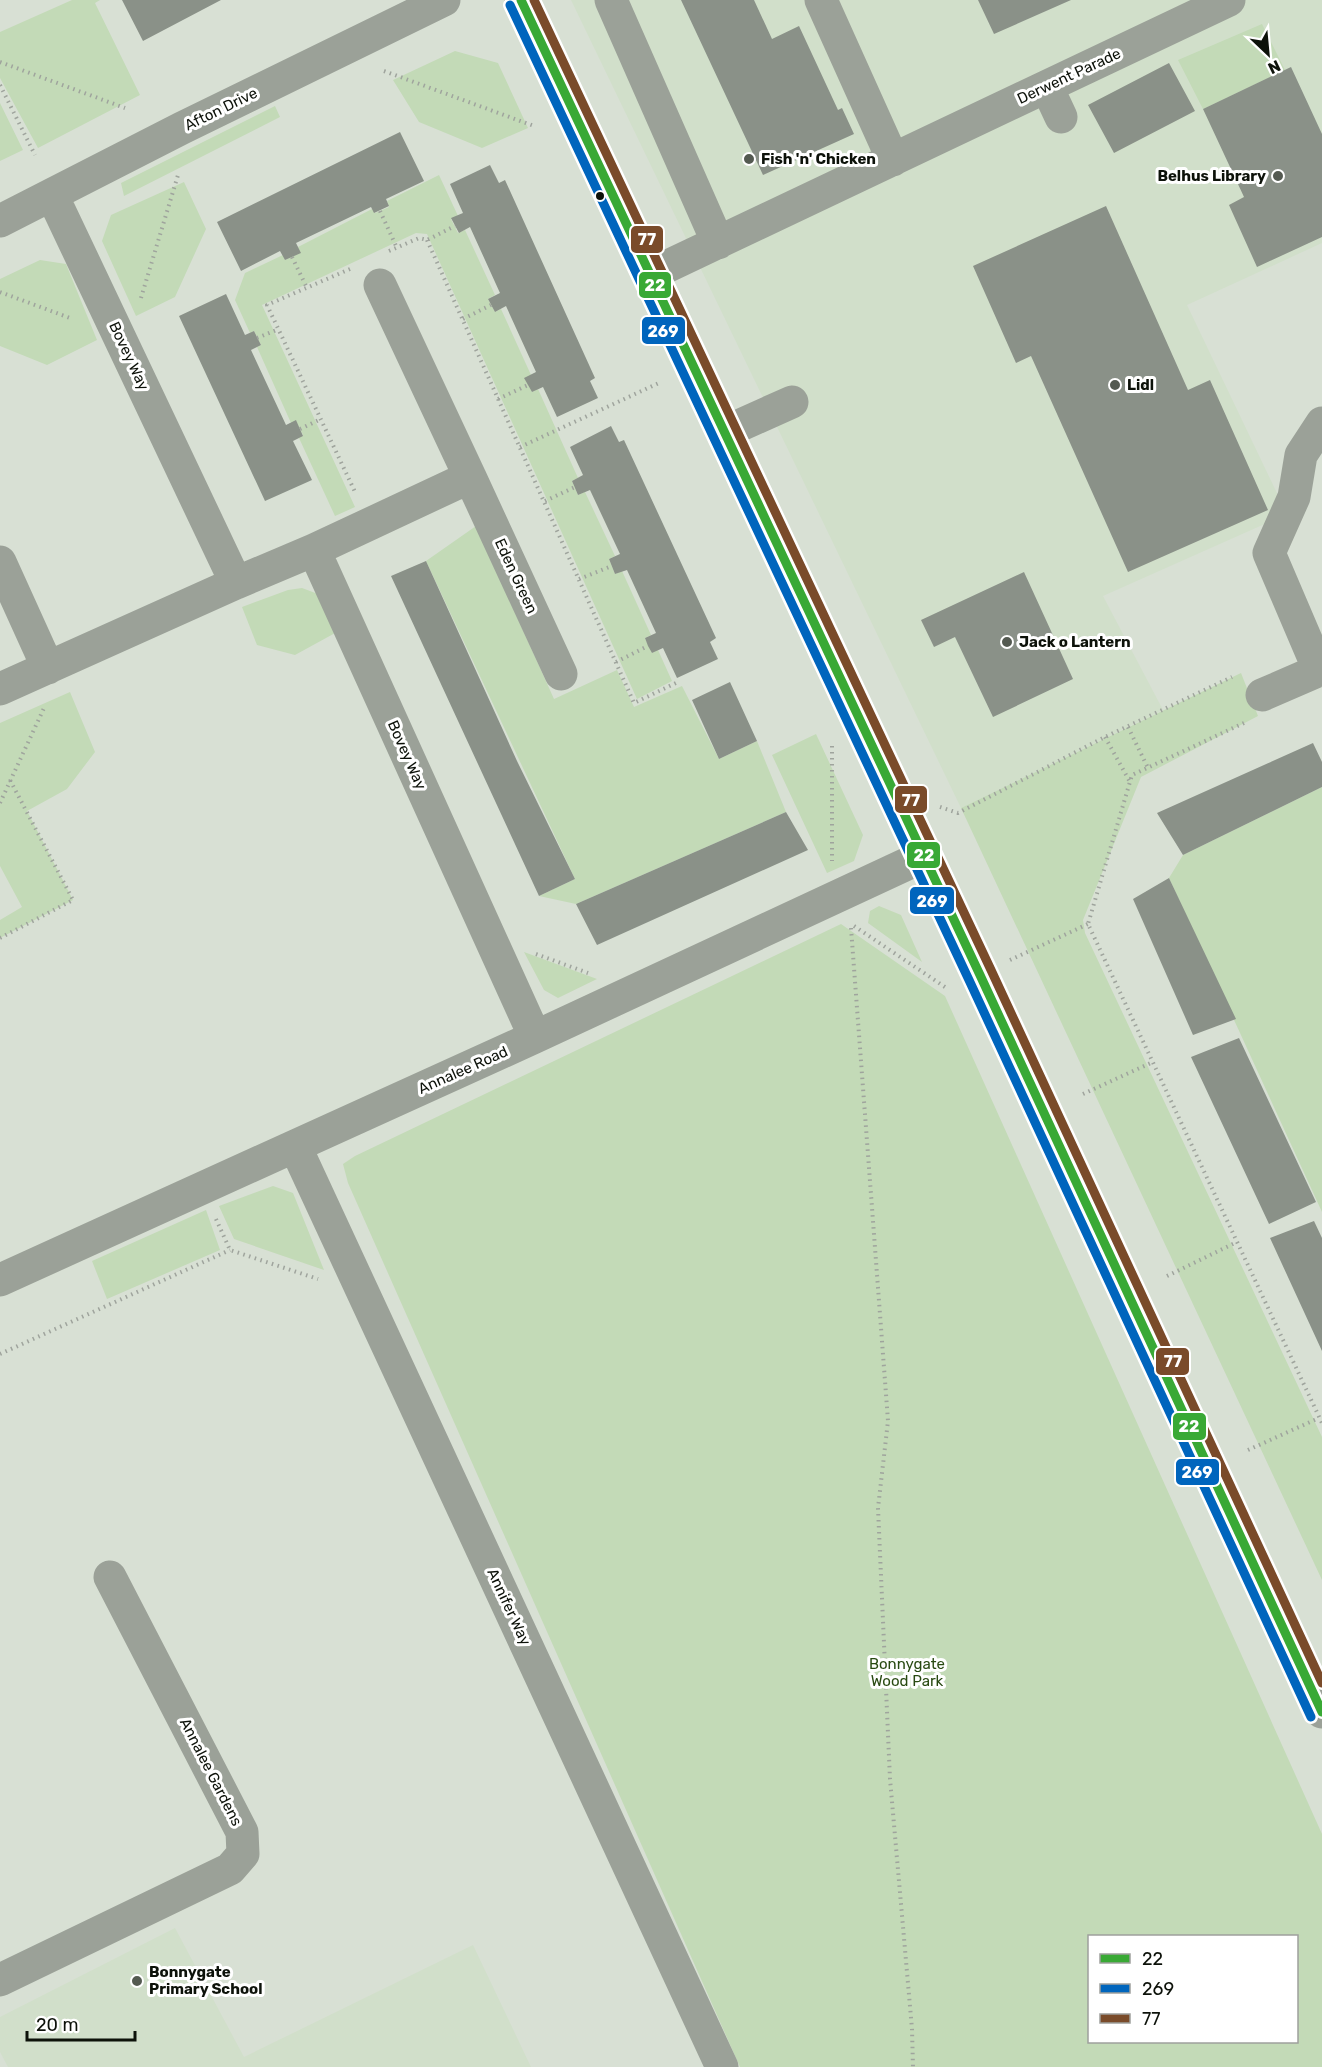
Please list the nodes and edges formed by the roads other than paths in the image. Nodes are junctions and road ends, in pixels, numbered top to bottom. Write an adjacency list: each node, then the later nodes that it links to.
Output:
1 (444, 0): 9 (street, Afton Drive)
2 (521, 0): 13 (street)
3 (611, 0): 11 (street)
4 (820, 0): 8 (street)
5 (1229, 0): 6 (street, Derwent Parade)
6 (1047, 87): 7 (street); 8 (street, Derwent Parade)
7 (1061, 117)
8 (893, 160): 11 (street, Derwent Parade)
9 (52, 195): 10 (street, Afton Drive); 20 (street, Bovey Way)
10 (0, 221)
11 (718, 243): 13 (street, Derwent Parade)
12 (369, 275): 17 (street, Eden Green)
13 (649, 275): 16 (street)
14 (792, 402): 16 (street)
15 (1322, 423): 22 (street)
16 (725, 432): 26 (street)
17 (470, 477): 18 (street); 23 (street, Eden Green)
18 (315, 550): 20 (street); 27 (street, Bovey Way)
19 (0, 562): 21 (street)
20 (236, 583): 21 (street)
21 (48, 668): 24 (street)
22 (1320, 670): 25 (street)
23 (561, 674)
24 (0, 689)
25 (1250, 696)
26 (924, 856): 27 (street, Annalee Road); 31 (street)
27 (535, 1037): 28 (street, Annalee Road)
28 (295, 1146): 29 (street, Annalee Road); 33 (street, Annifer Way)
29 (0, 1280)
30 (110, 1576): 32 (street, Annalee Gardens)
31 (1322, 1712)
32 (0, 1980)
33 (722, 2067)

